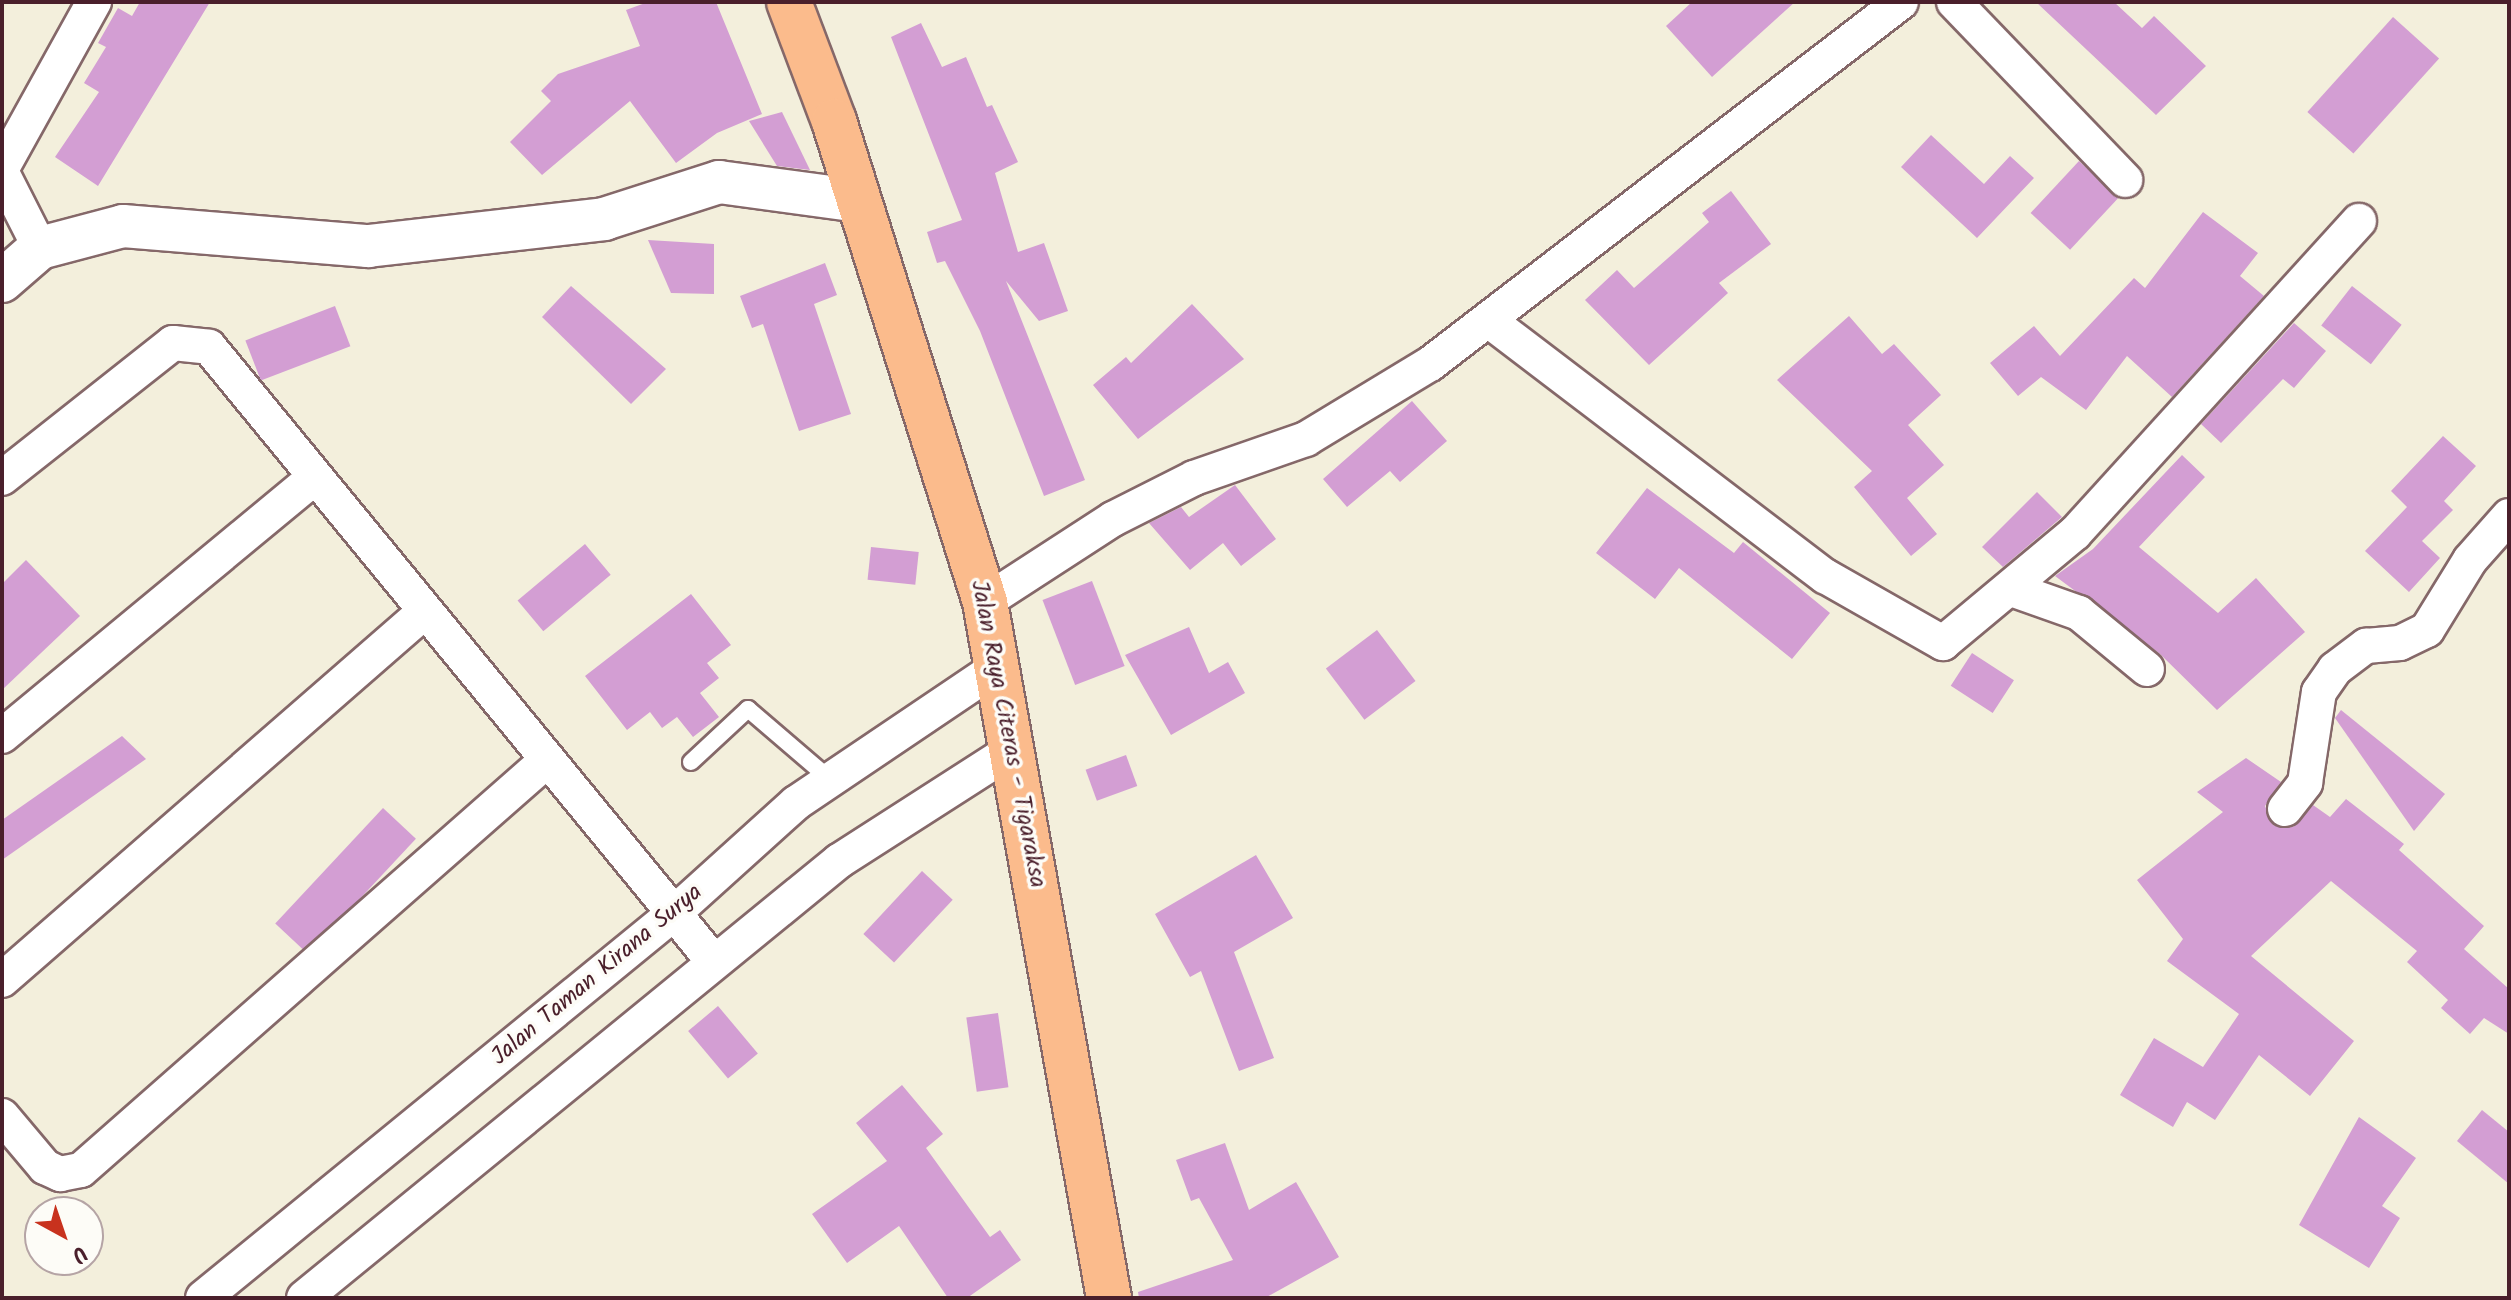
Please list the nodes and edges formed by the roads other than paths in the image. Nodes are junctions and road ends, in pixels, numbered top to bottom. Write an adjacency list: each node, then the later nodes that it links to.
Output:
1 (94, 2): 5 (street)
2 (789, 2): 7 (main road, Jalan Raya Citeras - Tigaraksa)
3 (1901, 2): 11 (street)
4 (1954, 2): 6 (street)
5 (2, 171): 9 (street)
6 (2125, 180)
7 (859, 201): 9 (street); 16 (main road, Jalan Raya Citeras - Tigaraksa)
8 (2359, 221): 15 (street)
9 (40, 248): 10 (street)
10 (2, 281)
11 (1491, 322): 15 (street); 16 (street)
12 (2, 478): 13 (street)
13 (313, 479): 17 (street); 20 (street)
14 (2509, 516): 25 (street)
15 (2014, 590): 19 (street)
16 (985, 602): 18 (main road, Jalan Raya Citeras - Tigaraksa)
17 (424, 612): 22 (street); 28 (street)
18 (999, 666): 21 (main road, Jalan Raya Citeras - Tigaraksa); 24 (street, Jalan Taman Kirana Surya)
19 (2147, 669)
20 (2, 736)
21 (1015, 748): 27 (street); 32 (main road, Jalan Raya Citeras - Tigaraksa)
22 (545, 762): 26 (street); 29 (street)
23 (691, 762): 24 (lane)
24 (832, 781): 26 (street, Jalan Taman Kirana Surya)
25 (2285, 809)
26 (672, 915): 27 (street); 30 (street, Jalan Taman Kirana Surya)
27 (714, 962): 31 (street)
28 (2, 980)
29 (2, 1116)
30 (203, 1298)
31 (304, 1298)
32 (1109, 1298)

